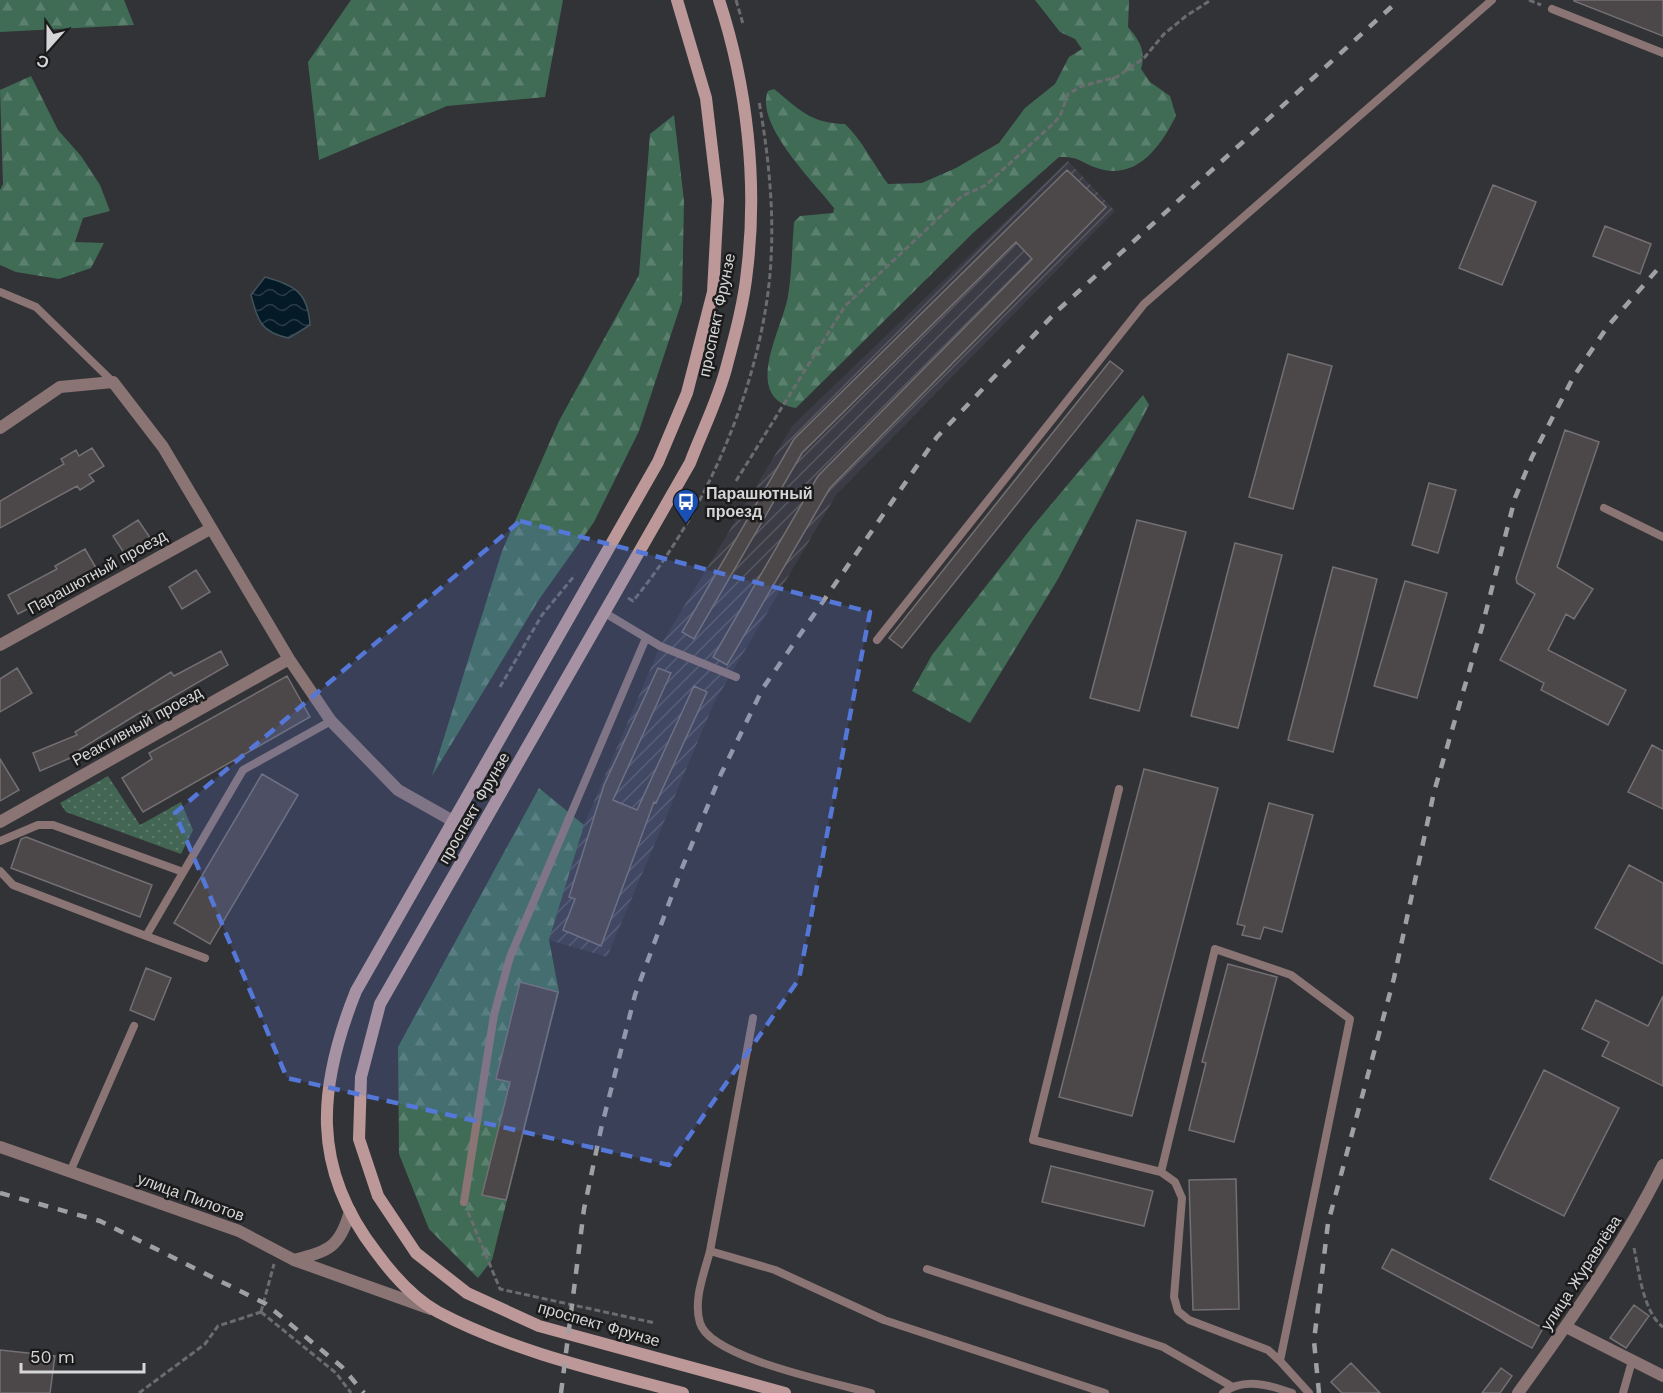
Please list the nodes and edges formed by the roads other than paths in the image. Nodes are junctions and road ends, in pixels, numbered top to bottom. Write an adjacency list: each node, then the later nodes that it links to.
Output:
1 (677, 0): 20 (main road, проспект Фрунзе)
2 (719, 0): 12 (main road, проспект Фрунзе)
3 (1492, 0): 14 (lane)
4 (1552, 9): 5 (lane)
5 (1663, 53)
6 (0, 292): 7 (lane)
7 (113, 382): 8 (street); 10 (street)
8 (0, 428)
9 (1604, 508): 11 (lane)
10 (210, 529): 15 (street, Парашютный проезд); 16 (street)
11 (1663, 537)
12 (605, 613): 13 (lane); 45 (main road, проспект Фрунзе)
13 (646, 638): 17 (lane); 33 (lane)
14 (877, 640)
15 (0, 645)
16 (289, 659): 18 (street); 21 (street, Реактивный проезд)
17 (736, 677)
18 (331, 721): 20 (street); 24 (lane)
19 (1119, 789): 32 (lane)
20 (453, 821): 34 (main road, проспект Фрунзе)
21 (0, 822)
22 (0, 841): 24 (lane)
23 (0, 871): 25 (lane)
24 (183, 872): 25 (lane)
25 (146, 936): 26 (lane)
26 (205, 958)
27 (753, 1018): 35 (lane)
28 (134, 1026): 31 (lane)
29 (0, 1148): 31 (street, улица Пилотов)
30 (1663, 1165): 39 (street, улица Журавлёва)
31 (70, 1172): 36 (street, улица Пилотов)
32 (1161, 1172): 40 (lane); 40 (lane)
33 (464, 1202)
34 (350, 1211): 36 (street); 38 (main road, проспект Фрунзе)
35 (710, 1251): 46 (lane); 47 (lane)
36 (294, 1260): 38 (street, улица Пилотов)
37 (927, 1269): 43 (lane)
38 (435, 1310): 44 (main road, проспект Фрунзе)
39 (1566, 1327): 41 (street); 51 (street, улица Журавлёва)
40 (1280, 1361): 50 (lane)
41 (1632, 1361): 42 (street); 52 (lane)
42 (1663, 1376)
43 (1231, 1386): 48 (lane); 49 (lane)
44 (683, 1393)
45 (785, 1393)
46 (871, 1393)
47 (1105, 1393)
48 (1223, 1393)
49 (1292, 1393)
50 (1309, 1393)
51 (1518, 1393)
52 (1623, 1393)

